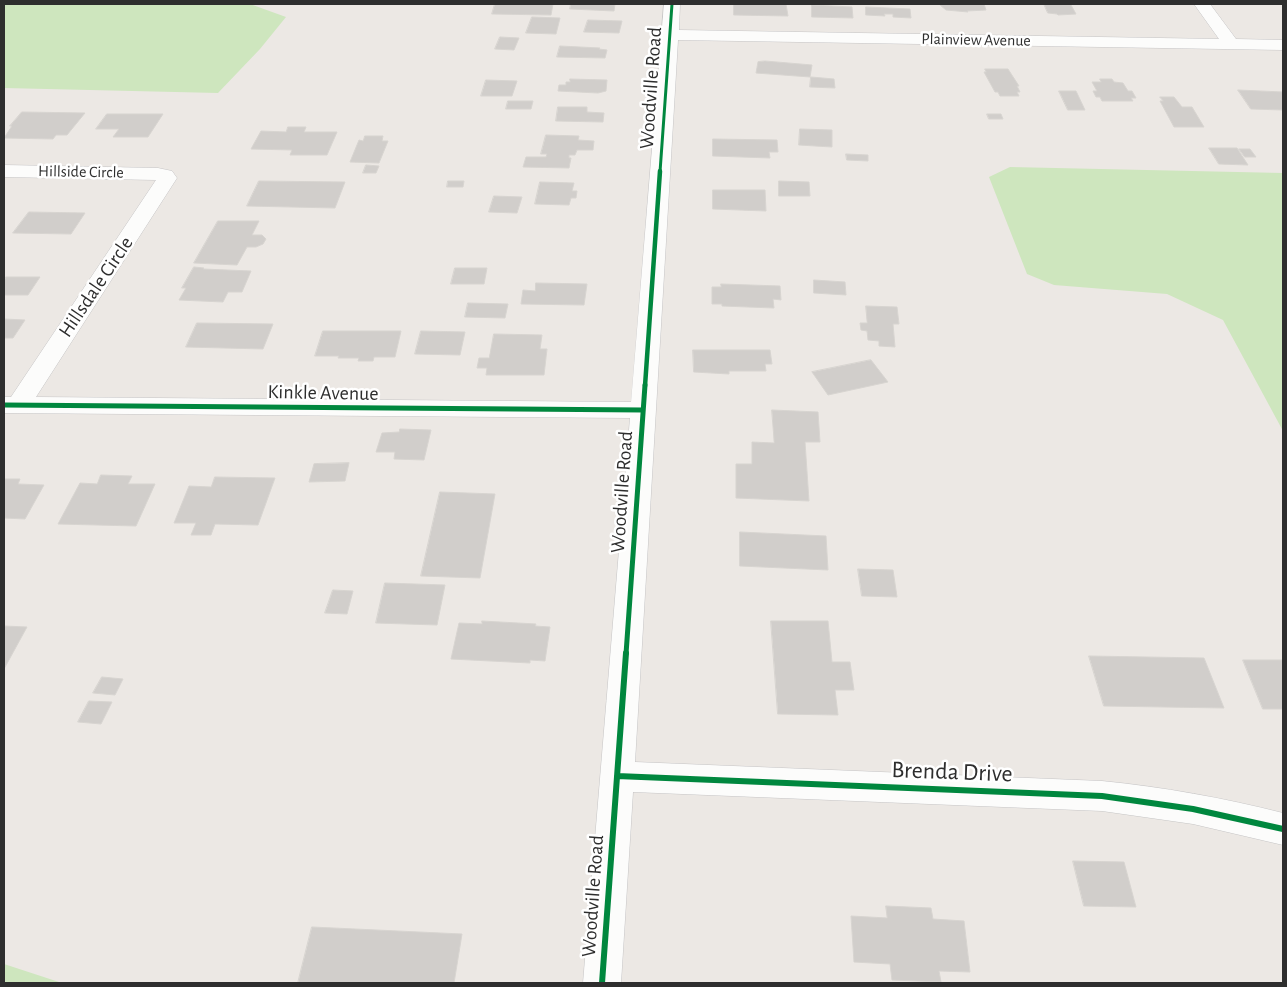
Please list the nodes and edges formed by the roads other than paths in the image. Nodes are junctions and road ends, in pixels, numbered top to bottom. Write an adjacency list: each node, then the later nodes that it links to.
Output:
1 (672, 4): 3 (street, Woodville Road)
2 (1202, 4): 4 (street)
3 (669, 35): 4 (street, Plainview Avenue); 9 (street, Woodville Road)
4 (1231, 44): 5 (street, Plainview Avenue)
5 (1283, 45)
6 (4, 171): 7 (street, Hillside Circle)
7 (158, 174): 8 (street, Hillsdale Circle)
8 (11, 405): 9 (street, Kinkle Avenue)
9 (643, 410): 10 (street, Woodville Road)
10 (617, 776): 11 (street, Brenda Drive); 12 (street, Woodville Road)
11 (1283, 829)
12 (602, 983)

